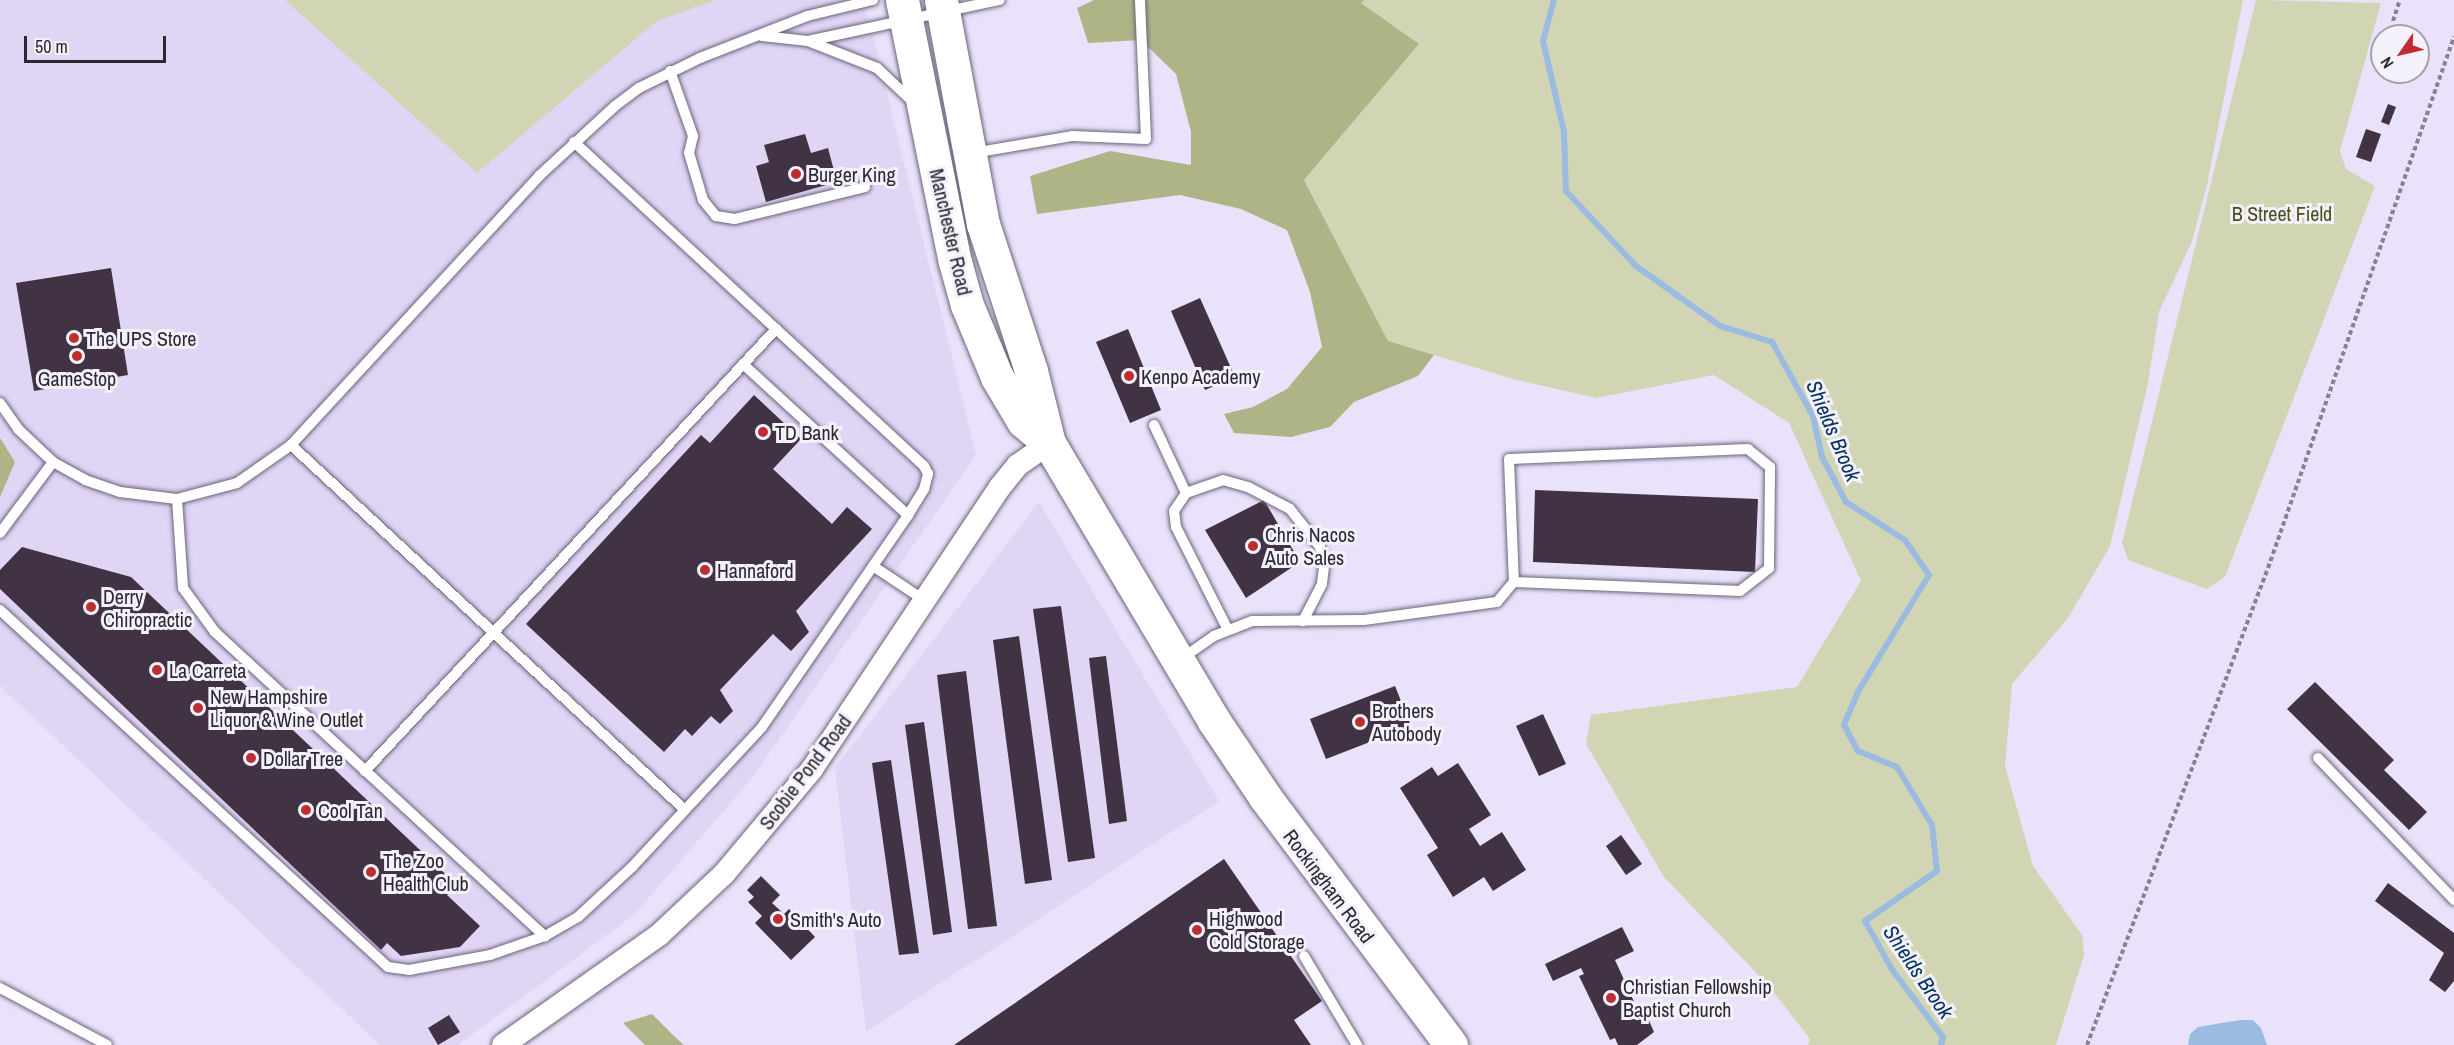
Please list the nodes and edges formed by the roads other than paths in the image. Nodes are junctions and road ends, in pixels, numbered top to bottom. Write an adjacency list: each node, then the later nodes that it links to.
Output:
1 (831, 0): 7 (lane)
2 (873, 0): 7 (lane)
3 (1000, 0): 5 (lane)
4 (1140, 0): 13 (lane)
5 (942, 7): 6 (lane); 13 (main road, Manchester Road)
6 (904, 11): 9 (lane); 11 (main road, Manchester Road)
7 (807, 16): 8 (lane)
8 (761, 36): 9 (lane); 10 (lane)
9 (808, 41): 11 (lane)
10 (670, 71): 12 (lane); 14 (lane)
11 (928, 132): 19 (main road, Manchester Road)
12 (574, 142): 15 (lane); 20 (lane)
13 (970, 153): 19 (main road, Manchester Road)
14 (865, 187)
15 (776, 329): 16 (lane); 24 (lane)
16 (743, 364): 24 (lane); 32 (lane)
17 (0, 403): 21 (lane)
18 (1154, 425): 22 (lane)
19 (1048, 443): 28 (street, Scobie Pond Road); 33 (main road, Manchester Road)
20 (291, 445): 23 (lane); 32 (lane)
21 (53, 462): 23 (lane); 25 (lane)
22 (1186, 493): 30 (lane); 31 (lane)
23 (177, 499): 36 (lane)
24 (908, 515): 26 (lane)
25 (0, 533)
26 (873, 566): 28 (lane); 37 (lane)
27 (1514, 582): 27 (lane); 30 (lane)
28 (924, 600): 43 (street, Scobie Pond Road)
29 (0, 610): 39 (lane)
30 (1303, 621): 31 (lane)
31 (1228, 630): 33 (lane)
32 (494, 632): 36 (lane); 37 (lane)
33 (1178, 661): 34 (main road, Manchester Road)
34 (1214, 722): 45 (main road, Rockingham Road)
35 (2318, 758): 38 (lane)
36 (365, 771): 39 (lane)
37 (684, 808): 39 (lane)
38 (2454, 900)
39 (545, 936)
40 (1304, 956): 44 (lane)
41 (0, 988): 42 (lane)
42 (107, 1045)
43 (503, 1045)
44 (1357, 1045)
45 (1451, 1045)

